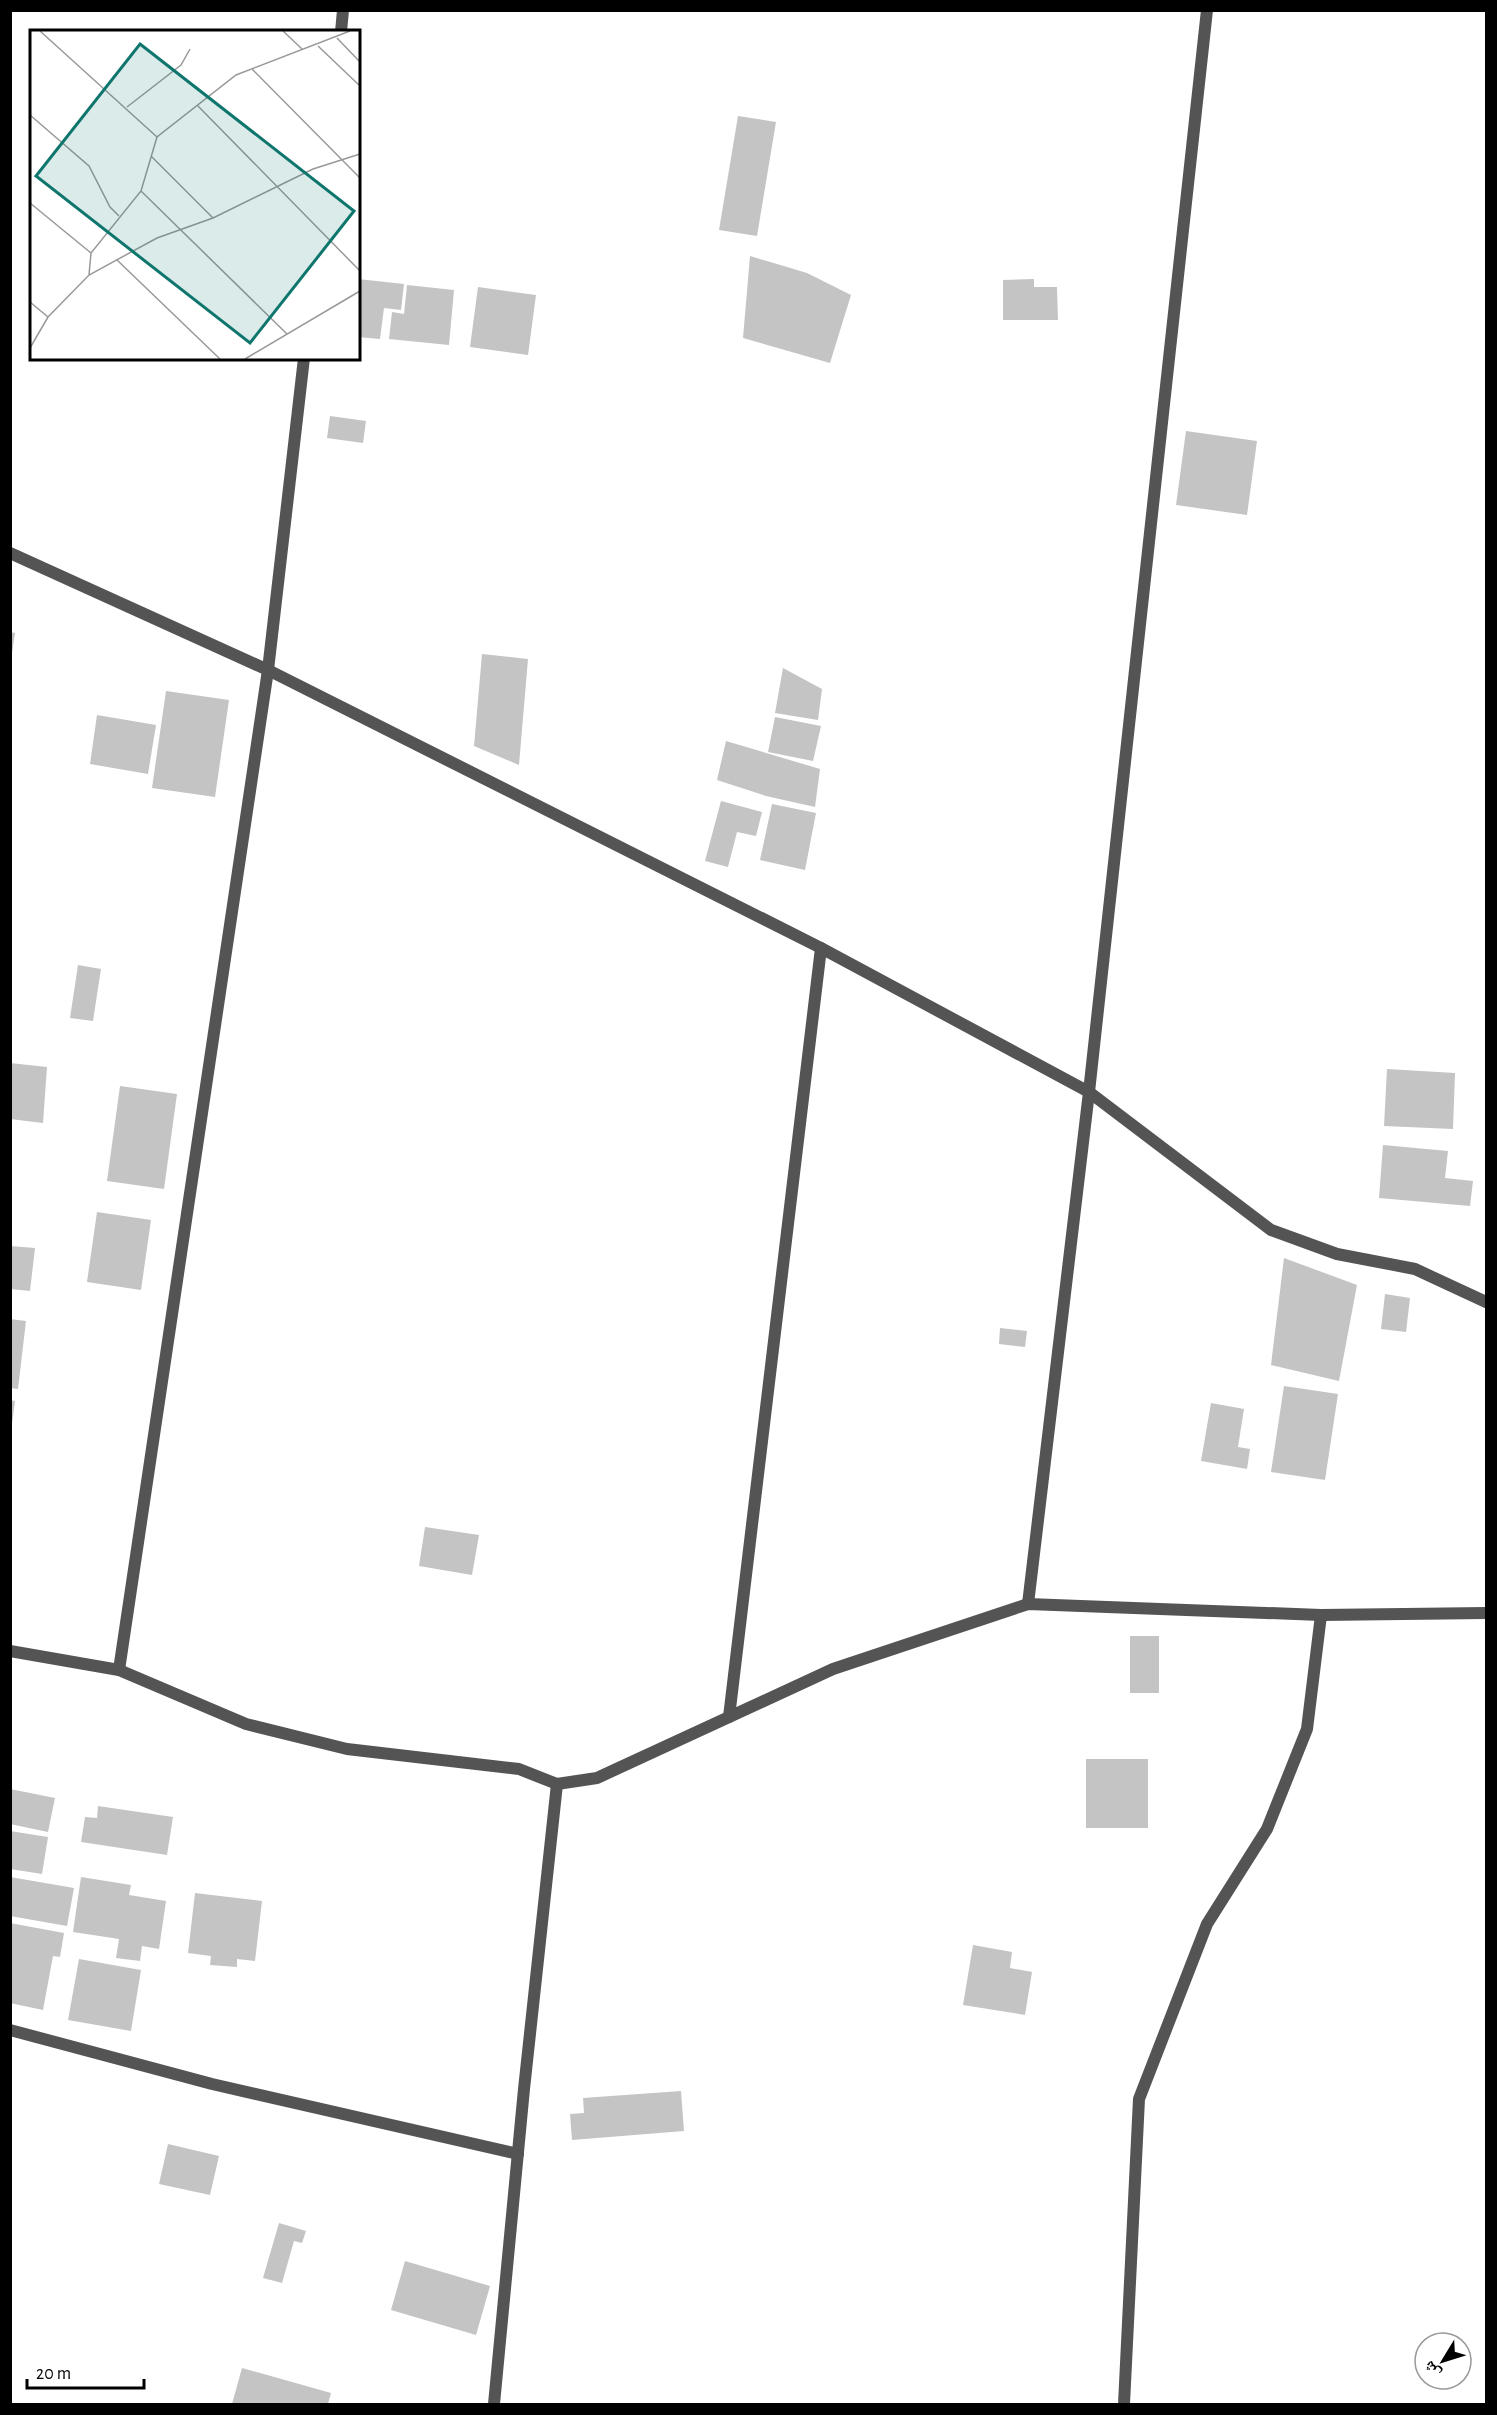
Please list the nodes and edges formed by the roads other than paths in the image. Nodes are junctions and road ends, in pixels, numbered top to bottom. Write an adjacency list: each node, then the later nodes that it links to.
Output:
1 (343, 10): 3 (street)
2 (1207, 10): 8 (street)
3 (341, 30)
4 (304, 360): 6 (street)
5 (10, 553): 6 (street)
6 (268, 670): 7 (street); 14 (street)
7 (821, 948): 8 (street); 15 (street)
8 (1089, 1092): 9 (street); 10 (street)
9 (1486, 1302)
10 (1028, 1604): 12 (street); 15 (street)
11 (1486, 1613): 12 (street)
12 (1321, 1615): 20 (street)
13 (10, 1651): 14 (street)
14 (119, 1670): 16 (street)
15 (729, 1717): 16 (street)
16 (558, 1784): 18 (street)
17 (10, 2030): 18 (street)
18 (518, 2154): 19 (street)
19 (494, 2404)
20 (1124, 2404)

